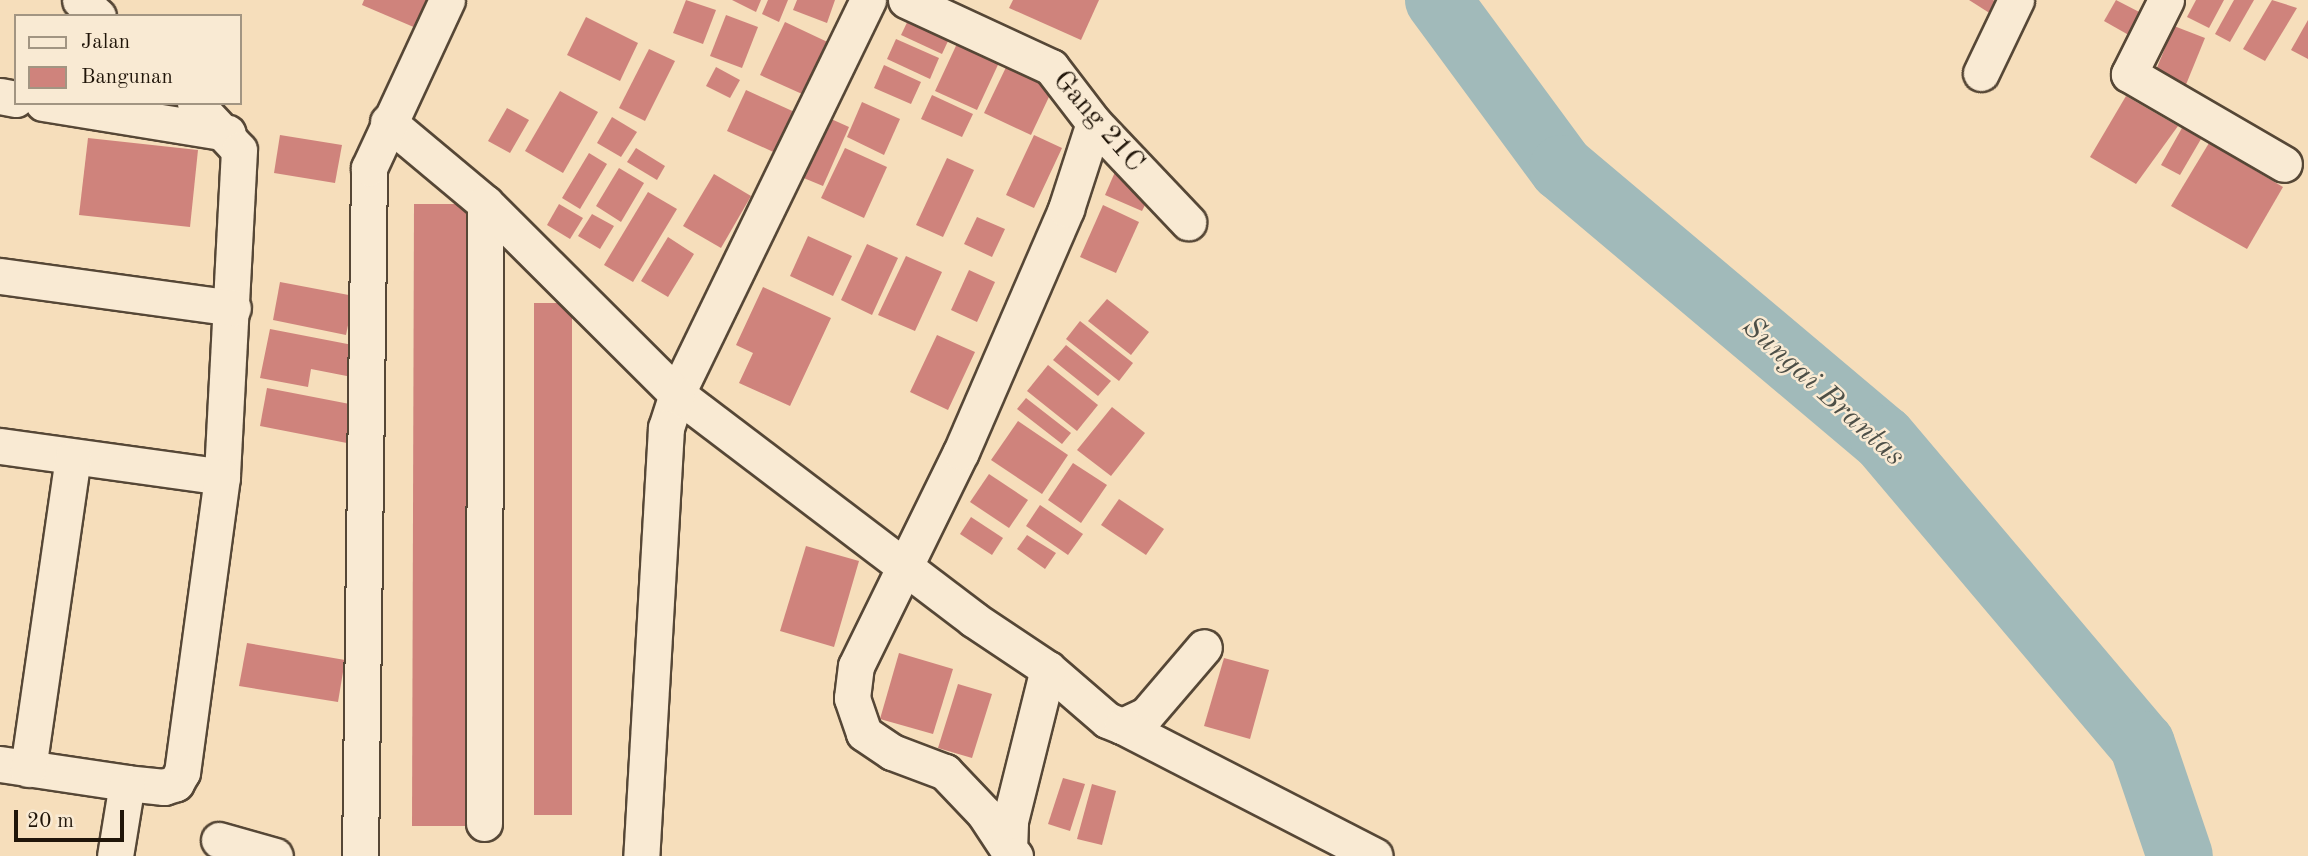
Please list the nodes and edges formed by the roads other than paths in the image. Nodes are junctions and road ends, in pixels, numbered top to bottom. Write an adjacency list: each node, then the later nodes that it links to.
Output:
1 (80, 0): 7 (street)
2 (447, 0): 11 (street)
3 (868, 0): 19 (street)
4 (906, 0): 12 (street, Gang 21C)
5 (2016, 0): 8 (street)
6 (2166, 0): 14 (street)
7 (96, 14)
8 (1981, 73)
9 (55, 105): 13 (street)
10 (197, 105): 13 (street)
11 (388, 122): 15 (street); 34 (street)
12 (1094, 123): 16 (street, Gang 21C); 23 (street)
13 (228, 133): 18 (street)
14 (2284, 164)
15 (485, 203): 19 (street); 29 (street)
16 (1188, 222)
17 (0, 276): 18 (street)
18 (233, 308): 22 (street)
19 (677, 394): 23 (street); 35 (street)
20 (0, 446): 21 (street)
21 (73, 457): 22 (street); 27 (street)
22 (222, 477): 28 (street)
23 (907, 564): 25 (street); 31 (street)
24 (1204, 647): 26 (street)
25 (1048, 669): 26 (street); 31 (street)
26 (1122, 726): 36 (street)
27 (14, 766): 28 (street)
28 (127, 783): 32 (street)
29 (484, 823)
30 (219, 840): 33 (street)
31 (1012, 853)
32 (115, 856)
33 (275, 856)
34 (360, 856)
35 (641, 856)
36 (1375, 856)

